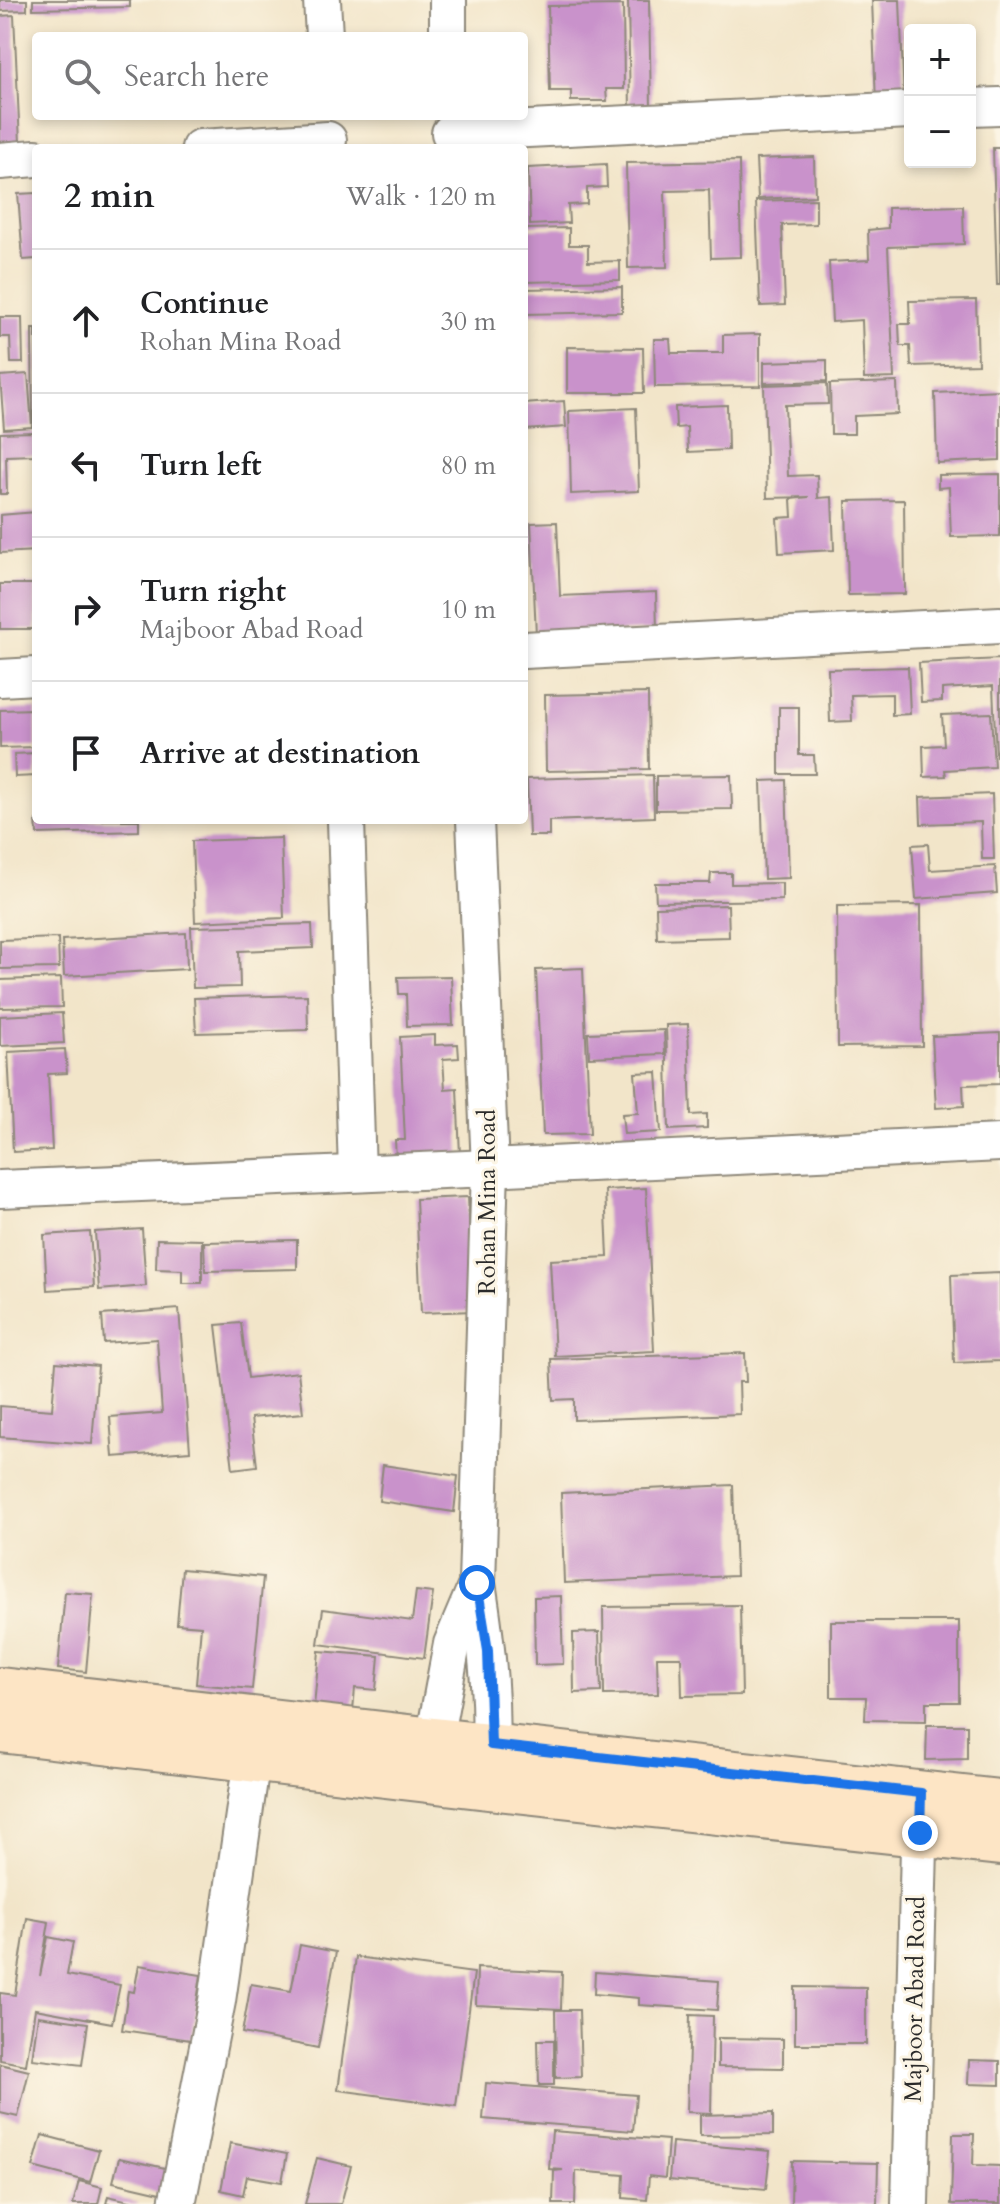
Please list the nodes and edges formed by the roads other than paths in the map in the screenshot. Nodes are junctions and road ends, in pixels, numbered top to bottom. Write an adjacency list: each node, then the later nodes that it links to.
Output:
1 (322, 0): 3 (street)
2 (448, 0): 4 (street)
3 (324, 32)
4 (448, 32)
5 (1000, 106): 6 (street)
6 (976, 107)
7 (904, 110): 8 (street)
8 (451, 132)
9 (328, 135): 10 (street)
10 (239, 144)
11 (32, 158): 12 (street)
12 (0, 161)
13 (1000, 625): 14 (street)
14 (528, 650)
15 (32, 676): 16 (street)
16 (0, 678)
17 (346, 824): 21 (street)
18 (475, 824): 20 (street, Rohan Mina Road)
19 (1000, 1143): 20 (street)
20 (490, 1168): 21 (street); 23 (street, Rohan Mina Road)
21 (357, 1173): 22 (street)
22 (0, 1189)
23 (477, 1583): 27 (street, Rohan Mina Road); 28 (street, Rohan Mina Road)
24 (0, 1690): 27 (street)
25 (0, 1730): 26 (street)
26 (252, 1759): 27 (street); 32 (street)
27 (433, 1760): 28 (street)
28 (490, 1766): 30 (street)
29 (1000, 1802): 30 (street)
30 (920, 1813): 31 (street); 33 (street, Majboor Abad Road)
31 (1000, 1843)
32 (177, 2204)
33 (910, 2204)

